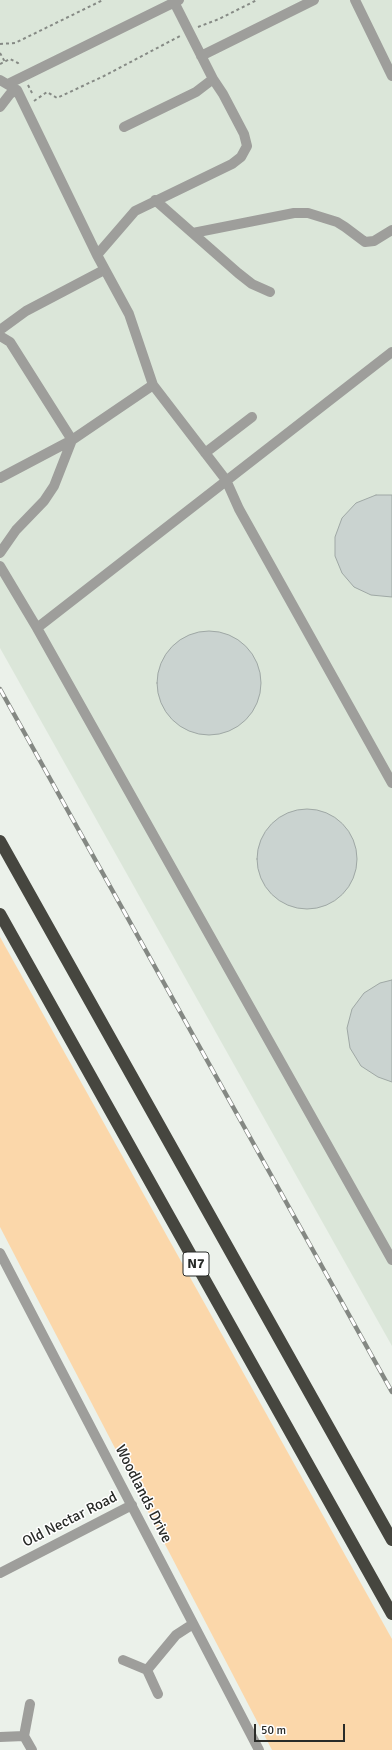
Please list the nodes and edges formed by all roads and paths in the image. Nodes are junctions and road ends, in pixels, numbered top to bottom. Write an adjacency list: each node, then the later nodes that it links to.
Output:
1 (103, 0): 7 (path)
2 (257, 0): 6 (path)
3 (314, 0): 9 (street)
4 (354, 0): 11 (street)
5 (177, 1): 6 (street); 13 (street)
6 (189, 32): 9 (street); 15 (path)
7 (0, 44)
8 (0, 53): 10 (path)
9 (201, 56): 12 (street)
10 (5, 62)
11 (392, 76)
12 (213, 79): 17 (street); 18 (street)
13 (4, 82): 14 (street)
14 (18, 90): 16 (street); 21 (street)
15 (35, 100)
16 (0, 107)
17 (124, 127)
18 (155, 200): 20 (street); 21 (street)
19 (392, 230): 20 (street)
20 (193, 233): 23 (street)
21 (97, 255): 22 (street)
22 (104, 270): 24 (street); 27 (street)
23 (270, 292)
24 (0, 330)
25 (0, 336): 29 (street)
26 (392, 352): 32 (street)
27 (153, 385): 29 (street); 30 (street)
28 (252, 417): 30 (street)
29 (72, 440): 31 (street); 33 (street)
30 (205, 453): 32 (street)
31 (0, 478)
32 (226, 480): 35 (street); 36 (street)
33 (0, 553)
34 (0, 566): 35 (street)
35 (37, 628): 40 (street)
36 (392, 783)
37 (0, 841): 42 (highway, N7)
38 (0, 914): 44 (highway, N7)
39 (0, 1253): 41 (street, Woodlands Drive)
40 (392, 1260)
41 (132, 1504): 43 (street, Old Nectar Road); 45 (street, Woodlands Drive)
42 (392, 1540)
43 (0, 1573)
44 (392, 1614)
45 (194, 1624): 47 (street); 53 (street, Woodlands Drive)
46 (123, 1660): 47 (street)
47 (147, 1670): 48 (street)
48 (158, 1694)
49 (30, 1704): 50 (street)
50 (24, 1736): 51 (street); 52 (street)
51 (0, 1737)
52 (32, 1750)
53 (259, 1750)

